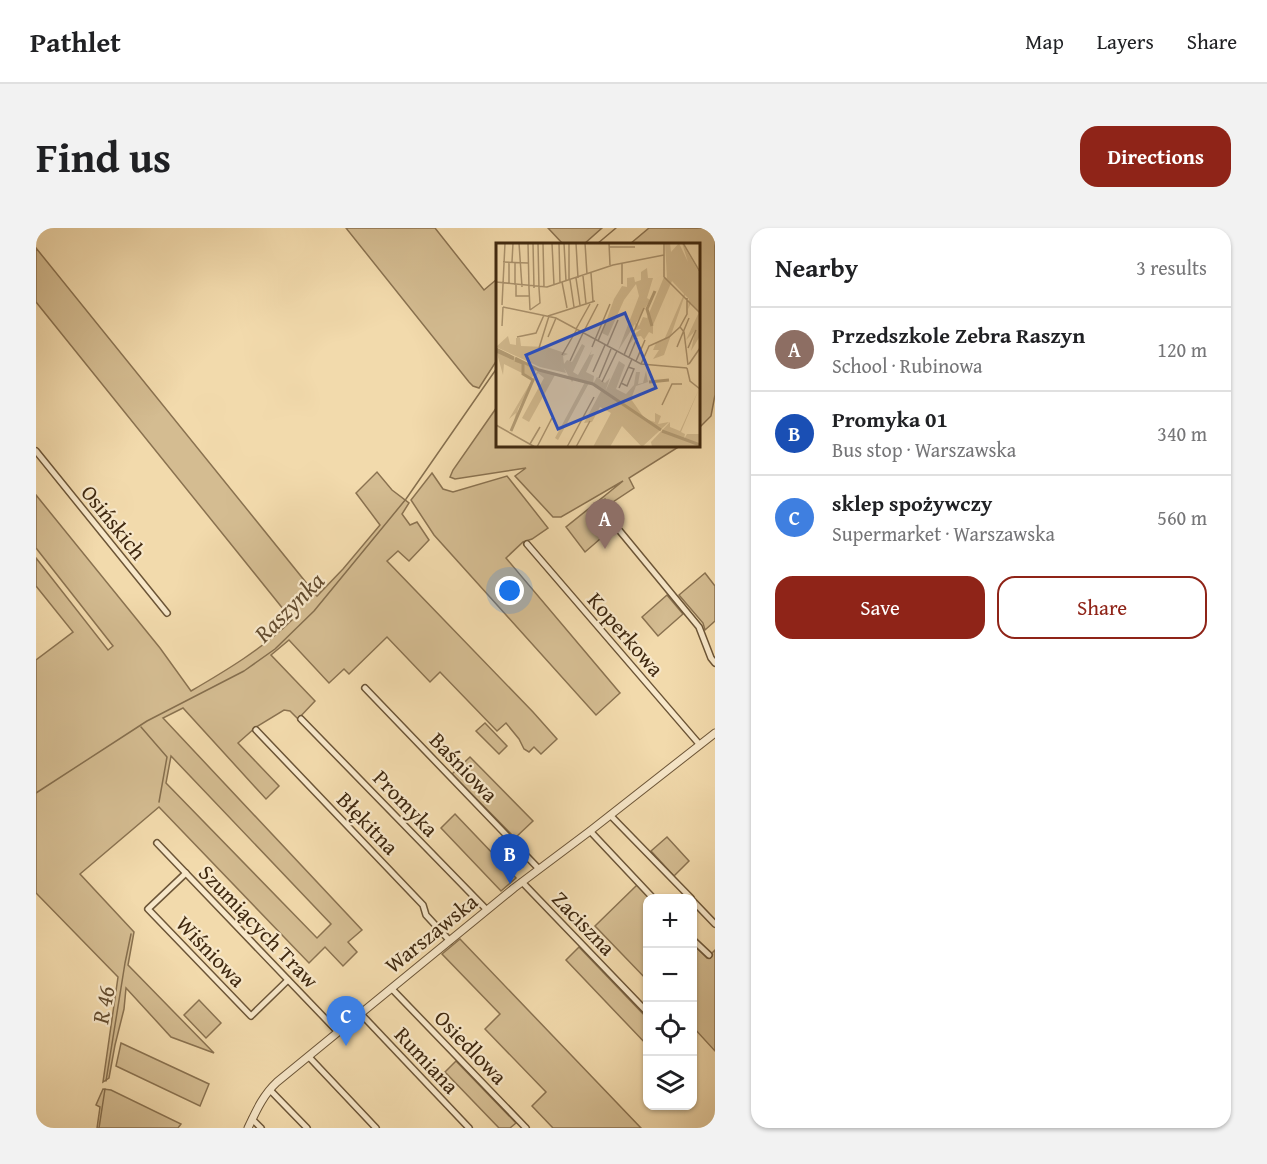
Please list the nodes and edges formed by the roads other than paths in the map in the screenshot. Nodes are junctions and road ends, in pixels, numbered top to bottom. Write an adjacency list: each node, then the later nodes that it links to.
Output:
1 (36, 451): 4 (street, Osińskich)
2 (600, 507): 5 (street)
3 (527, 544): 10 (street, Koperkowa)
4 (167, 613)
5 (715, 663)
6 (365, 688): 14 (street, Baśniowa)
7 (301, 719): 20 (street, Promyka)
8 (256, 730): 22 (street, Błękitna)
9 (715, 733): 10 (street, Warszawska)
10 (700, 745): 11 (street, Warszawska)
11 (610, 814): 12 (street, Warszawska); 18 (street)
12 (590, 831): 14 (street, Warszawska); 17 (street)
13 (157, 843): 15 (street, Szumiących Traw)
14 (539, 869): 16 (street, Warszawska)
15 (186, 873): 25 (street, Szumiących Traw); 25 (street, Wiśniowa)
16 (522, 882): 20 (street, Warszawska); 27 (street, Zaciszna)
17 (649, 894)
18 (687, 894)
19 (697, 904): 21 (street)
20 (487, 910): 22 (street, Warszawska)
21 (715, 924)
22 (450, 941): 26 (street, Warszawska)
23 (697, 943): 24 (street)
24 (708, 955)
25 (288, 980): 29 (street, Szumiących Traw)
26 (392, 989): 28 (street, Warszawska); 38 (street, Osiedlowa)
27 (643, 1008)
28 (361, 1014): 29 (street, Warszawska); 37 (street, Rumiana)
29 (338, 1032): 30 (street, Warszawska)
30 (309, 1057): 31 (street, Warszawska); 36 (street)
31 (270, 1090): 32 (street, Warszawska); 35 (street)
32 (252, 1119): 33 (street, Warszawska); 34 (street)
33 (248, 1128)
34 (261, 1128)
35 (307, 1128)
36 (376, 1128)
37 (469, 1128)
38 (526, 1128)

